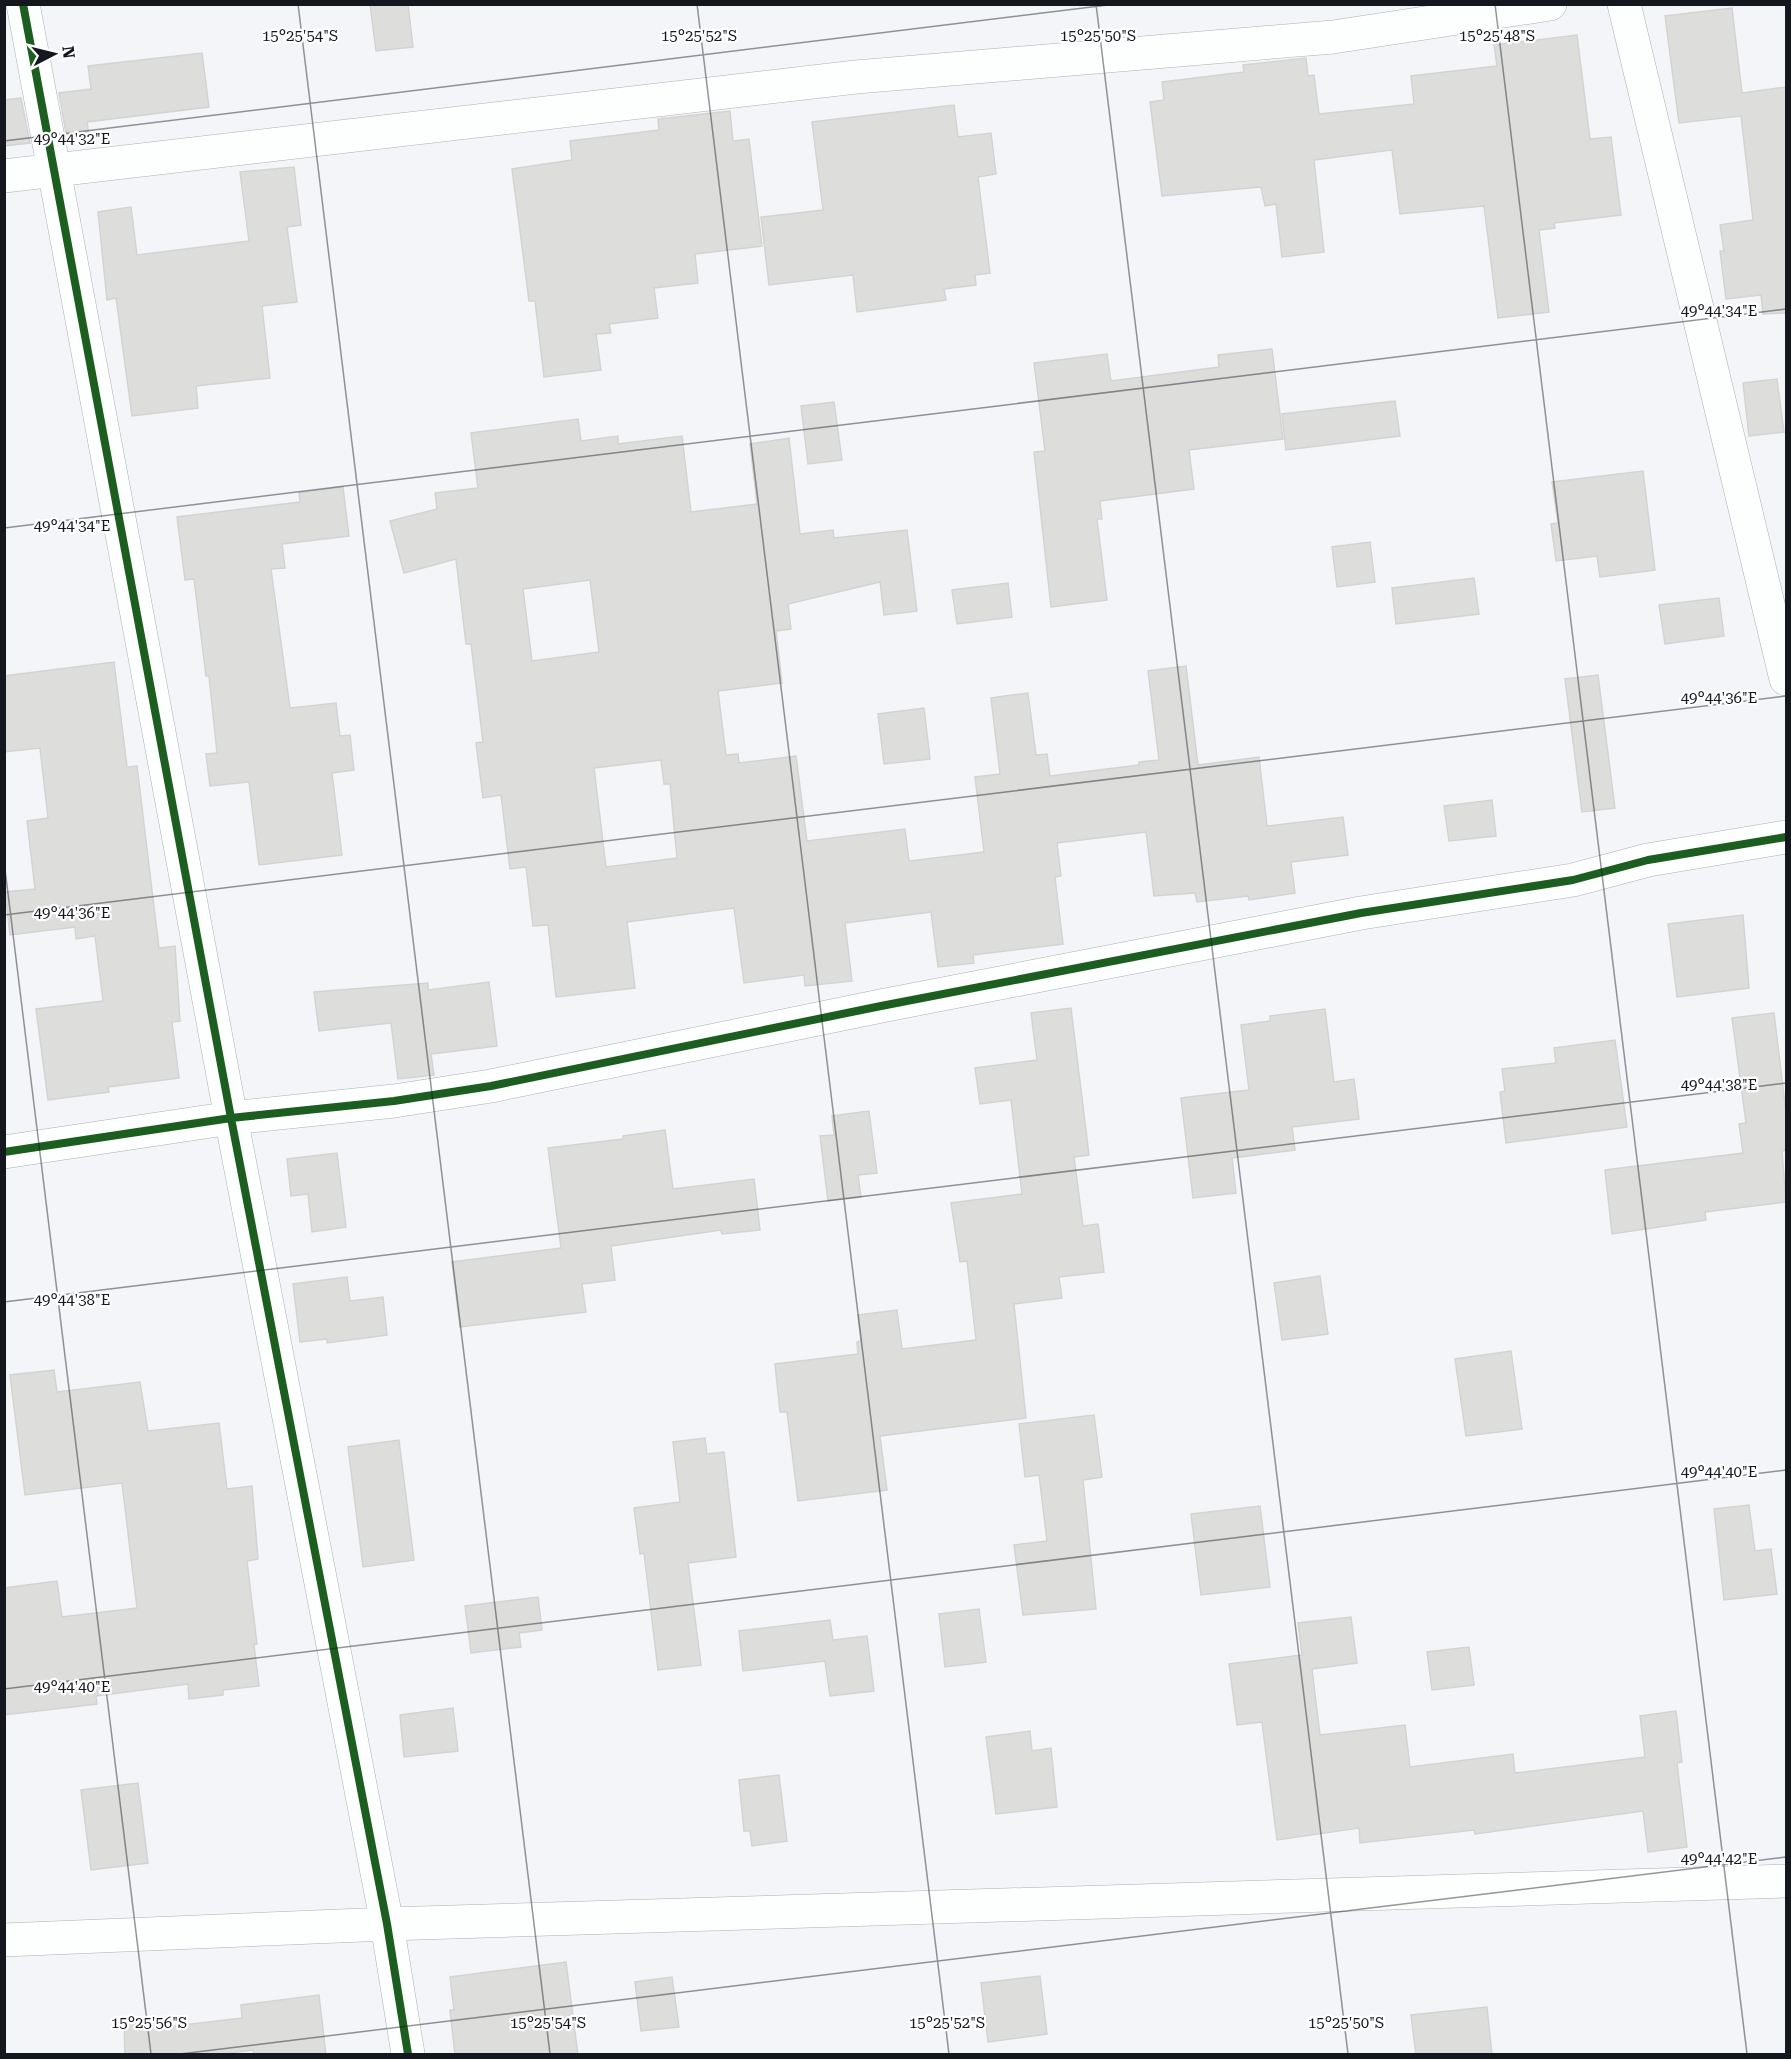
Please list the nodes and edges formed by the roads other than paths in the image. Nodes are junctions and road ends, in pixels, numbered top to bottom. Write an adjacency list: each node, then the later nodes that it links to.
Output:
1 (23, 4): 4 (street)
2 (1550, 4): 4 (street)
3 (1624, 4): 6 (street)
4 (54, 168): 5 (street); 8 (street)
5 (4, 176)
6 (1786, 679)
7 (1786, 837): 8 (street)
8 (231, 1118): 9 (street); 11 (street)
9 (4, 1152)
10 (1786, 1881): 11 (street)
11 (387, 1924): 12 (street); 13 (street)
12 (4, 1940)
13 (408, 2055)

